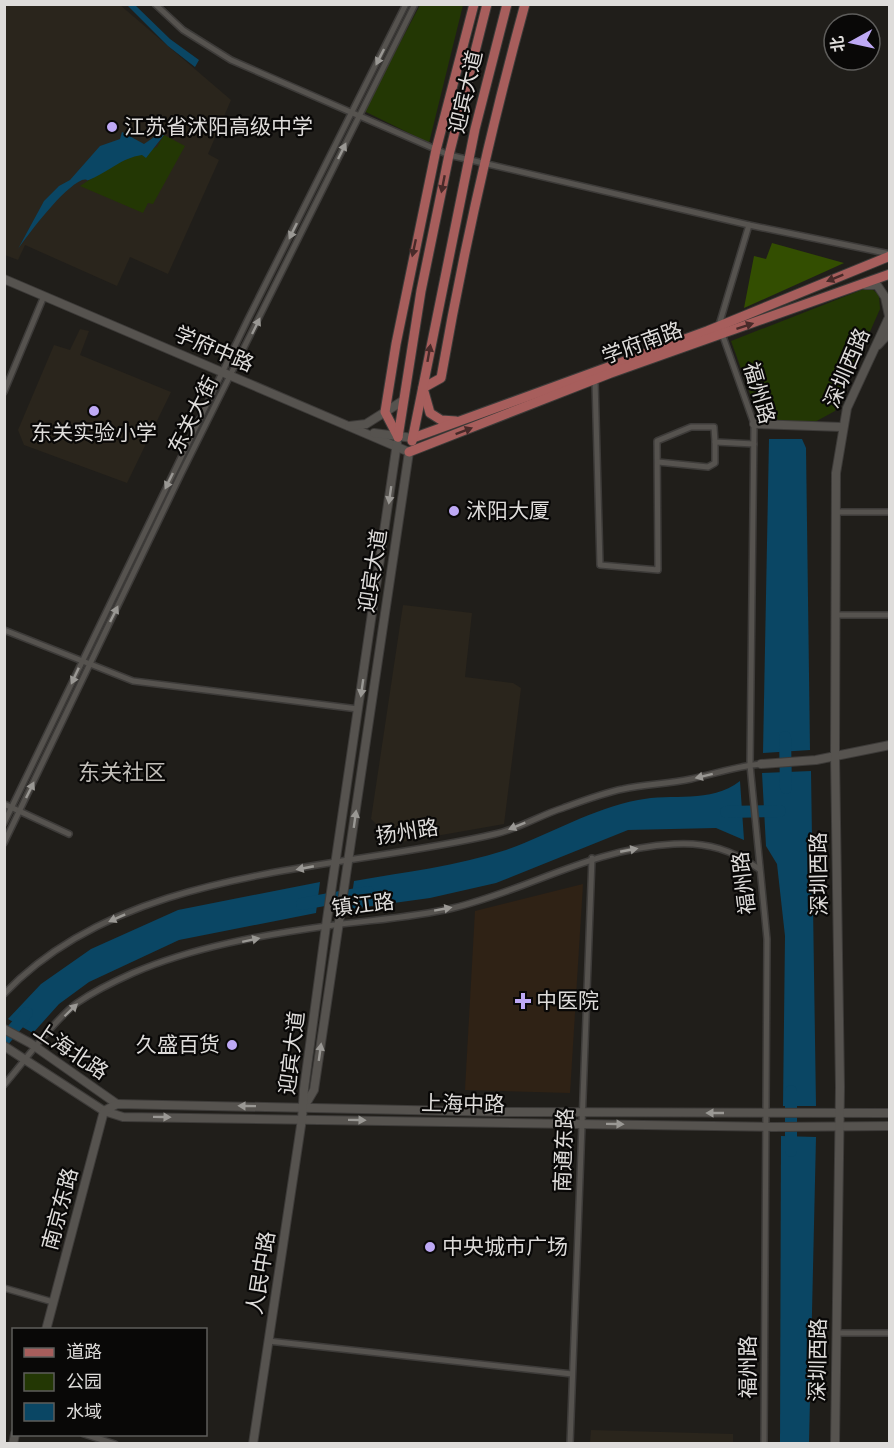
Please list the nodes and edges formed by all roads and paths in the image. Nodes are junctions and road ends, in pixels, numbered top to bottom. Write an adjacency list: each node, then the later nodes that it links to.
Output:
1 (155, 4): 8 (street)
2 (406, 4): 8 (street, 东关大街, one-way to 8)
3 (415, 4): 9 (street, 东关大街)
4 (474, 4): 10 (main road)
5 (487, 4): 11 (main road, 迎宾大道)
6 (507, 4): 12 (main road, 迎宾大道)
7 (525, 4): 13 (main road)
8 (352, 112): 9 (street); 24 (street, 东关大街, one-way to 24)
9 (359, 115): 10 (street); 24 (street, 东关大街, one-way to 9)
10 (436, 150): 11 (street); 29 (main road, one-way to 29)
11 (448, 155): 12 (street); 28 (main road, 迎宾大道, one-way to 28)
12 (469, 161): 13 (street); 26 (main road, 迎宾大道, one-way to 12)
13 (483, 164): 14 (street); 26 (main road)
14 (749, 225): 15 (street); 21 (street)
15 (890, 255): 21 (main road, 学府南路, one-way to 21)
16 (890, 274): 18 (main road, 学府南路)
17 (4, 279): 19 (main road, 学府中路)
18 (861, 285): 20 (main road); 21 (main road, 学府南路, one-way to 18)
19 (44, 296): 24 (main road, 学府中路); 27 (street)
20 (889, 316): 23 (main road, 深圳西路)
21 (721, 329): 25 (main road, 学府南路); 30 (main road, 学府南路); 31 (street, 福州路)
22 (890, 333): 23 (main road)
23 (871, 352): 33 (main road, 深圳西路)
24 (227, 374): 32 (main road, 学府中路); 45 (street, 东关大街, one-way to 45); 46 (street, 东关大街, one-way to 24)
25 (595, 380): 38 (main road, 学府南路, one-way to 25); 39 (street)
26 (423, 388): 30 (main road); 34 (main road, 迎宾大道)
27 (4, 392)
28 (404, 399): 29 (main road); 35 (main road, 迎宾大道)
29 (385, 412): 32 (main road); 35 (main road)
30 (461, 421): 34 (main road, 学府南路)
31 (754, 424): 33 (main road); 37 (street, 福州路)
32 (347, 427): 35 (main road, 学府中路)
33 (842, 427): 40 (main road, 深圳西路)
34 (413, 438): 35 (main road); 38 (main road, 迎宾大道)
35 (397, 442): 38 (main road); 47 (main road, 迎宾大道, one-way to 47)
36 (715, 442): 37 (street); 39 (street); 39 (street)
37 (754, 444): 51 (street, 福州路)
38 (410, 452): 59 (main road, 迎宾大道, one-way to 38)
39 (658, 462)
40 (835, 512): 41 (street); 42 (main road, 深圳西路)
41 (890, 512)
42 (835, 615): 43 (street); 49 (main road, 深圳西路)
43 (890, 615)
44 (4, 630): 45 (street)
45 (83, 659): 46 (street); 53 (street, 东关大街, one-way to 53)
46 (90, 663): 47 (street); 54 (street, 东关大街, one-way to 46)
47 (358, 709): 60 (main road, 迎宾大道)
48 (890, 745): 49 (main road, 扬州路)
49 (835, 755): 50 (main road, 扬州路); 76 (main road, 深圳西路)
50 (761, 764): 51 (street, 扬州路)
51 (750, 765): 59 (street, 扬州路, one-way to 59); 61 (street, 福州路)
52 (4, 804): 53 (street)
53 (12, 807): 54 (street); 55 (street, 东关大街)
54 (19, 813): 56 (street); 57 (street, 东关大街)
55 (4, 823)
56 (69, 834)
57 (4, 843)
58 (592, 858): 61 (street, 镇江路, one-way to 61); 62 (street, 镇江路, one-way to 58); 73 (street, 南通东路)
59 (349, 859): 60 (street, 扬州路); 62 (main road, 迎宾大道)
60 (336, 862): 63 (main road, 迎宾大道); 64 (street, 扬州路, one-way to 64)
61 (759, 868): 75 (street, 福州路)
62 (340, 920): 63 (street, 镇江路); 71 (main road, 迎宾大道, one-way to 62)
63 (327, 921): 66 (street, 镇江路, one-way to 63); 71 (main road, 迎宾大道)
64 (4, 994)
65 (4, 1029): 66 (main road, 上海北路)
66 (33, 1045): 68 (street, 镇江路); 70 (main road, 上海北路)
67 (4, 1046): 68 (main road, 上海北路)
68 (23, 1056): 69 (street, 镇江路); 72 (main road, 上海北路)
69 (4, 1084)
70 (117, 1104): 71 (main road, 上海中路, one-way to 70); 72 (main road)
71 (304, 1107): 73 (main road, 上海中路); 77 (main road, 人民中路)
72 (104, 1111): 77 (main road, 上海中路, one-way to 77); 83 (main road, 南京东路)
73 (581, 1112): 75 (main road, 上海中路, one-way to 73); 78 (street, 南通东路)
74 (890, 1113): 76 (main road, 上海中路)
75 (771, 1114): 76 (main road, 上海中路); 80 (street, 福州路)
76 (839, 1114): 81 (main road, 深圳西路)
77 (302, 1119): 78 (main road, 上海中路, one-way to 78); 87 (main road, 人民中路)
78 (581, 1124): 80 (main road, 上海中路, one-way to 80); 88 (street, 南通东路)
79 (890, 1126): 81 (main road, 上海中路)
80 (771, 1127): 81 (main road, 上海中路); 93 (street, 福州路)
81 (839, 1127): 85 (main road, 深圳西路)
82 (4, 1288): 83 (street)
83 (53, 1302): 84 (main road, 南京东路)
84 (46, 1328)
85 (837, 1333): 86 (street); 94 (main road, 深圳西路)
86 (890, 1333)
87 (268, 1341): 88 (street); 91 (main road, 人民中路)
88 (572, 1374): 92 (street, 南通东路)
89 (91, 1436): 90 (street)
90 (115, 1443)
91 (254, 1443)
92 (570, 1443)
93 (764, 1443)
94 (835, 1443)

